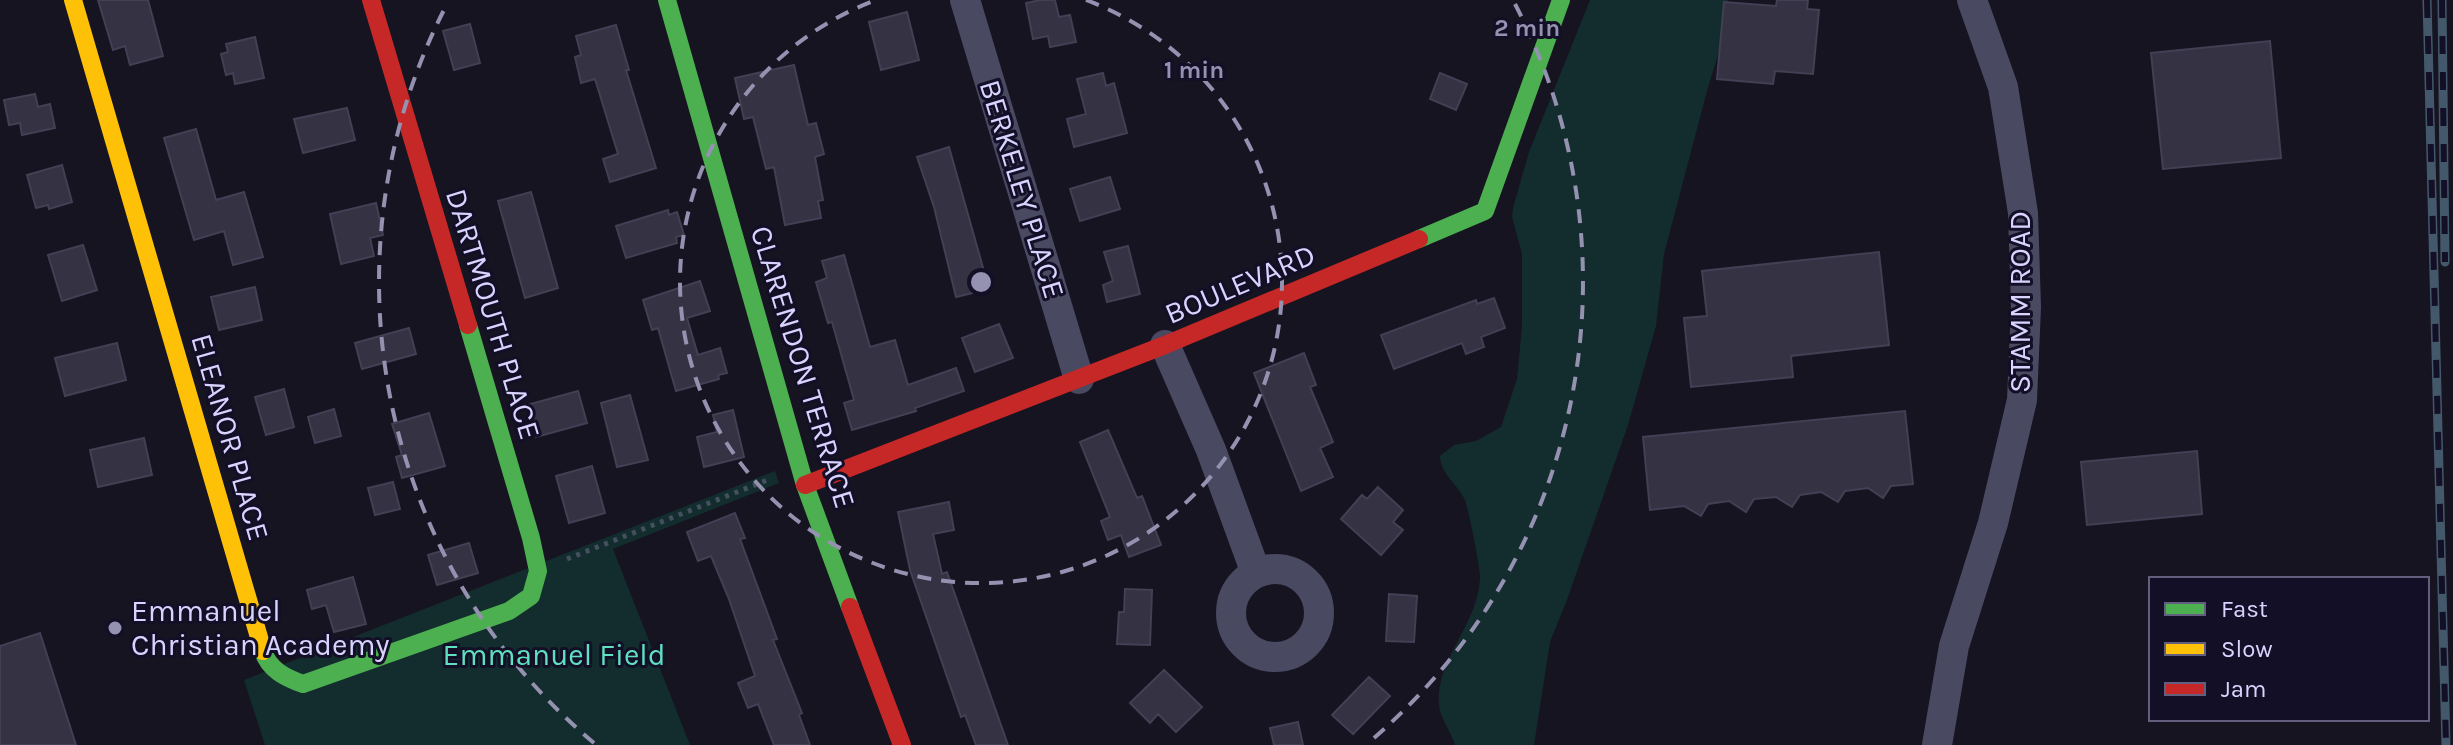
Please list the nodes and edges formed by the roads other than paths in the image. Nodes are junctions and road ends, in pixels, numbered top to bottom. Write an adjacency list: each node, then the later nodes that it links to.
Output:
1 (73, 0): 10 (street, ELEANOR PLACE)
2 (371, 0): 10 (street, DARTMOUTH PLACE)
3 (667, 0): 9 (street, CLARENDON TERRACE)
4 (965, 0): 8 (street, BERKELEY PLACE)
5 (1561, 0): 7 (street, BOULEVARD)
6 (1972, 0): 13 (street, STAMM ROAD)
7 (1165, 345): 8 (street, BOULEVARD); 11 (street)
8 (1079, 379): 9 (street, BOULEVARD)
9 (803, 476): 12 (street, CLARENDON TERRACE)
10 (538, 571)
11 (1256, 573)
12 (902, 745)
13 (1937, 745)

